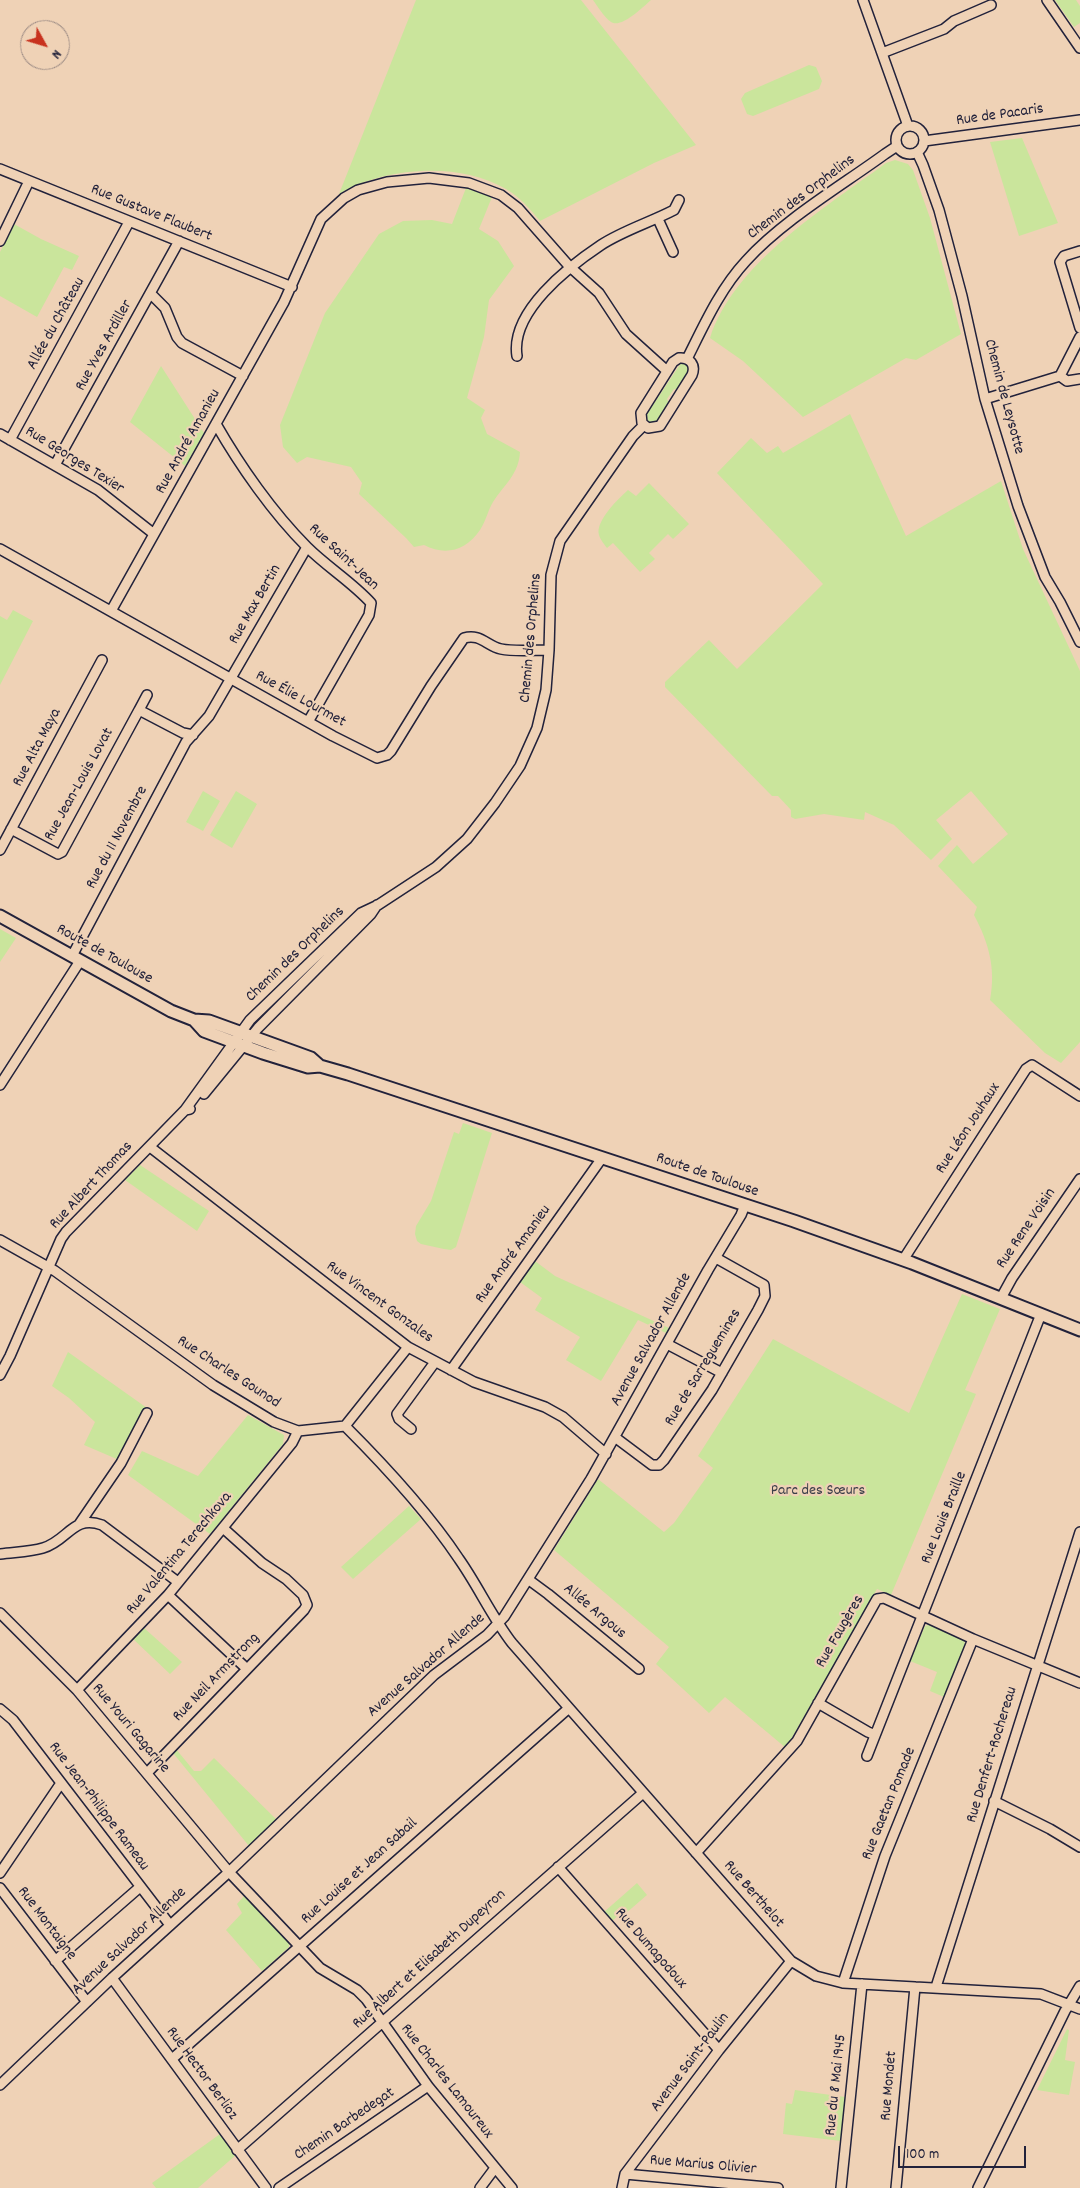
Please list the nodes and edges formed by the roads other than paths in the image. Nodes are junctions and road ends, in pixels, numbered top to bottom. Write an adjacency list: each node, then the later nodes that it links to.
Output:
1 (863, 0): 5 (street)
2 (1047, 0): 4 (street)
3 (992, 5): 5 (street)
4 (1080, 48)
5 (882, 53): 7 (street)
6 (1080, 120): 8 (street, Rue de Pacaris)
7 (908, 126): 8 (street); 9 (street)
8 (924, 141): 10 (street)
9 (897, 146): 10 (street); 26 (street, Chemin des Orphelins)
10 (917, 152): 31 (street, Chemin de Leysotte)
11 (0, 170): 12 (street, Rue Gustave Flaubert)
12 (29, 181): 15 (street, Rue Gustave Flaubert); 16 (street)
13 (679, 200): 14 (street)
14 (658, 218): 19 (street); 20 (street)
15 (129, 222): 17 (street, Rue Gustave Flaubert); 35 (street, Allée du Château)
16 (0, 241)
17 (179, 241): 21 (street, Rue Gustave Flaubert); 22 (street, Rue Yves Ardiller)
18 (1080, 251): 23 (street)
19 (673, 252)
20 (572, 268): 21 (street, Rue André Amanieu); 25 (street); 27 (street, Rue André Amanieu)
21 (292, 287): 28 (street, Rue André Amanieu)
22 (151, 294): 28 (street); 36 (street, Rue Yves Ardiller)
23 (1080, 328)
24 (1080, 337): 29 (street)
25 (517, 356)
26 (687, 359): 27 (street); 33 (street)
27 (668, 371): 33 (street)
28 (242, 376): 32 (street, Rue André Amanieu)
29 (1060, 376): 30 (street); 31 (street)
30 (1080, 379)
31 (985, 399): 41 (street, Chemin de Leysotte)
32 (216, 424): 37 (street, Rue André Amanieu); 38 (street, Rue Saint-Jean)
33 (644, 425): 42 (street, Chemin des Orphelins)
34 (0, 434): 35 (street, Rue Georges Texier)
35 (10, 440): 36 (street, Rue Georges Texier)
36 (56, 466): 37 (street, Rue Georges Texier)
37 (154, 534): 40 (street, Rue André Amanieu)
38 (309, 548): 44 (street, Rue Max Bertin); 47 (street, Rue Saint-Jean)
39 (0, 549): 40 (street, Rue Élie Lourmet)
40 (111, 611): 44 (street, Rue Élie Lourmet)
41 (1080, 642)
42 (549, 650): 47 (street, Rue Élie Lourmet); 53 (street, Chemin des Orphelins)
43 (102, 660): 49 (street, Rue Alta Maya)
44 (231, 678): 47 (street, Rue Élie Lourmet); 48 (street, Rue Max Bertin)
45 (147, 695): 46 (street, Rue Jean-Louis Lovat)
46 (139, 710): 48 (street); 49 (street, Rue Jean-Louis Lovat)
47 (308, 722)
48 (193, 735): 52 (street, Rue du 11 Novembre)
49 (12, 829): 50 (street, Rue Alta Maya)
50 (0, 850)
51 (0, 916): 52 (main road, Route de Toulouse)
52 (76, 958): 53 (main road, Route de Toulouse); 54 (street, Rue du 11 Novembre)
53 (242, 1039): 56 (street, Rue Albert Thomas); 57 (main road, Route de Toulouse)
54 (0, 1085)
55 (1080, 1096): 62 (street, Rue Léon Jouhaux)
56 (150, 1147): 63 (street, Rue Albert Thomas); 68 (street, Rue Vincent Gonzales)
57 (602, 1158): 59 (main road, Route de Toulouse); 70 (street, Rue André Amanieu)
58 (1080, 1179): 64 (street, Rue Rene Voisin)
59 (745, 1205): 61 (street, Avenue Salvador Allende); 62 (main road, Route de Toulouse)
60 (0, 1240): 63 (street, Rue Charles Gounod)
61 (716, 1258): 67 (street, Avenue Salvador Allende); 71 (street, Rue de Sarreguemines)
62 (903, 1260): 64 (main road, Route de Toulouse)
63 (48, 1267): 72 (street, Rue Albert Thomas); 76 (street, Rue Charles Gounod)
64 (1001, 1298): 65 (main road, Route de Toulouse)
65 (1041, 1314): 66 (main road, Route de Toulouse); 87 (street, Rue Louis Braille)
66 (1080, 1330)
67 (667, 1344): 71 (street); 77 (street, Avenue Salvador Allende)
68 (408, 1347): 69 (street, Rue Vincent Gonzales); 74 (street)
69 (435, 1362): 70 (street, Rue Vincent Gonzales); 75 (street)
70 (450, 1370): 78 (street, Rue Vincent Gonzales)
71 (722, 1373): 77 (street, Rue de Sarreguemines)
72 (0, 1375)
73 (148, 1413): 79 (street)
74 (345, 1426): 76 (street, Rue Charles Gounod); 88 (street)
75 (411, 1429)
76 (298, 1430): 80 (street, Rue Valentina Terechkova)
77 (616, 1438): 78 (street, Avenue Salvador Allende)
78 (606, 1454): 83 (street, Avenue Salvador Allende)
79 (80, 1523): 82 (street); 84 (street)
80 (222, 1528): 84 (street, Rue Valentina Terechkova); 91 (street, Rue Neil Armstrong)
81 (1080, 1532): 90 (street, Rue Denfert-Rochereau)
82 (0, 1554)
83 (529, 1580): 88 (street, Avenue Salvador Allende); 92 (street, Allée Argous)
84 (178, 1582): 85 (street, Rue Valentina Terechkova)
85 (168, 1595): 91 (street); 94 (street, Rue Valentina Terechkova)
86 (0, 1614): 94 (street, Rue Youri Gagarine)
87 (922, 1616): 89 (street, Rue Faugères); 95 (street, Rue Faugères); 98 (street, Rue Louis Braille)
88 (498, 1624): 96 (street, Rue Berthelot); 107 (street, Avenue Salvador Allende)
89 (973, 1639): 90 (street, Rue Faugères); 116 (street, Rue Gaetan Pomade)
90 (1036, 1665): 93 (street, Rue Faugères); 103 (street, Rue Denfert-Rochereau)
91 (247, 1669): 100 (street, Rue Neil Armstrong)
92 (639, 1669)
93 (1080, 1683)
94 (77, 1690): 100 (street, Rue Youri Gagarine)
95 (818, 1703): 98 (street); 105 (street, Rue Faugères)
96 (568, 1708): 102 (street, Rue Berthelot); 112 (street, Rue Louise et Jean Sabail)
97 (0, 1709): 101 (street, Rue Jean-Philippe Rameau)
98 (876, 1732): 99 (street, Rue Louis Braille)
99 (867, 1756)
100 (148, 1772): 107 (street, Rue Youri Gagarine)
101 (61, 1783): 108 (street); 109 (street, Rue Jean-Philippe Rameau)
102 (643, 1794): 105 (street, Rue Berthelot); 106 (street, Rue Albert et Elisabeth Dupeyron)
103 (994, 1801): 104 (street); 120 (street, Rue Denfert-Rochereau)
104 (1080, 1848)
105 (696, 1853): 114 (street, Rue Berthelot)
106 (558, 1867): 124 (street, Rue Albert et Elisabeth Dupeyron); 125 (street, Rue Dumagodoux)
107 (229, 1872): 111 (street, Avenue Salvador Allende); 112 (street, Rue Charles Lamoureux)
108 (0, 1873)
109 (140, 1887): 111 (street, Rue Jean-Philippe Rameau); 113 (street)
110 (0, 1888): 113 (street, Rue Montaigne)
111 (170, 1925): 115 (street, Avenue Salvador Allende)
112 (299, 1946): 124 (street, Rue Charles Lamoureux); 126 (street, Rue Louise et Jean Sabail)
113 (55, 1961): 121 (street, Rue Montaigne)
114 (790, 1961): 116 (street, Rue Berthelot); 125 (street, Avenue Saint-Paulin)
115 (112, 1978): 121 (street, Avenue Salvador Allende); 126 (street, Rue Hector Berlioz)
116 (843, 1983): 117 (street, Rue Berthelot)
117 (862, 1984): 119 (street, Rue Berthelot); 138 (street, Rue du 8 Mai 1945)
118 (1080, 1986): 122 (street)
119 (915, 1987): 120 (street, Rue Berthelot); 139 (street, Rue Mondet)
120 (936, 1987): 122 (street, Rue Berthelot)
121 (87, 2002): 127 (street, Avenue Salvador Allende)
122 (1068, 2004): 123 (street, Rue Berthelot); 140 (street)
123 (1080, 2009)
124 (382, 2023): 128 (street, Rue Charles Lamoureux); 129 (street, Rue Albert et Elisabeth Dupeyron)
125 (719, 2050): 131 (street, Avenue Saint-Paulin)
126 (172, 2058): 129 (street, Rue Hector Berlioz)
127 (2, 2079)
128 (428, 2086): 130 (street, Rue Charles Lamoureux); 133 (street, Chemin Barbedegat)
129 (237, 2150): 132 (street, Rue Hector Berlioz)
130 (495, 2168): 134 (street); 135 (street, Rue Charles Lamoureux)
131 (625, 2174): 136 (street, Avenue Saint-Paulin); 137 (street, Rue Marius Olivier)
132 (266, 2188)
133 (279, 2188)
134 (480, 2188)
135 (512, 2188)
136 (622, 2188)
137 (778, 2188)
138 (841, 2188)
139 (896, 2188)
140 (978, 2188)

